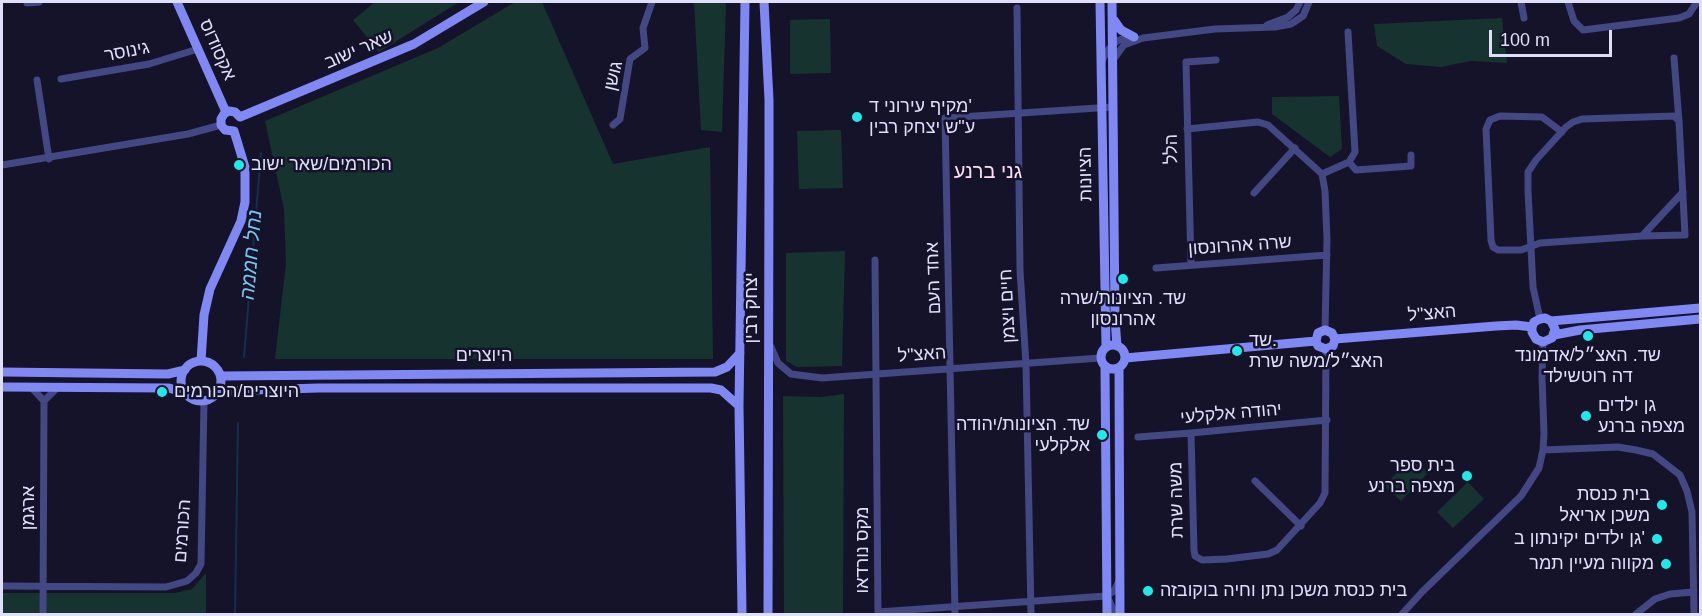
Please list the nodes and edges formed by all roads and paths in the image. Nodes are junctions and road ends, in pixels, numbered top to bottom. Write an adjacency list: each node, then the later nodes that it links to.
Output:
1 (27, 2): 2 (street)
2 (39, 2)
3 (177, 2): 23 (street, אקסודוס)
4 (484, 2): 34 (street, שאר ישוב)
5 (652, 2): 37 (street, גושן)
6 (744, 2): 69 (street, יצחק רבין)
7 (764, 2): 62 (street, יצחק רבין)
8 (1100, 2): 27 (street, הציונות)
9 (1113, 2): 17 (street, הציונות)
10 (1300, 2): 18 (street)
11 (1309, 2): 18 (street)
12 (1521, 2): 16 (street)
13 (1568, 2): 14 (street)
14 (1697, 2)
15 (1017, 8): 33 (street, חיים ויצמן)
16 (1524, 18)
17 (1113, 19): 20 (street); 22 (street, הציונות)
18 (1265, 26): 21 (street)
19 (1348, 32): 44 (street)
20 (1134, 37): 21 (street); 22 (street)
21 (1149, 37): 25 (street)
22 (1113, 44): 25 (street, הציונות); 27 (street)
23 (198, 50): 29 (street, גינוסר); 32 (street, אקסודוס)
24 (1674, 58): 35 (street)
25 (1113, 60): 30 (street, הציונות)
26 (1216, 60): 38 (street, הלל)
27 (1101, 63): 31 (street, הציונות)
28 (37, 80): 43 (street)
29 (61, 80)
30 (1113, 107): 31 (street, אחד העם); 66 (street, הציונות)
31 (1101, 108): 33 (street, אחד העם); 67 (street, הציונות)
32 (226, 112): 34 (street); 36 (street)
33 (1018, 113): 73 (street, חיים ויצמן); 76 (street, אחד העם)
34 (240, 117): 39 (street)
35 (1679, 121): 40 (street); 47 (street)
36 (221, 125): 39 (street); 43 (street)
37 (613, 125)
38 (1186, 129): 41 (street); 53 (street, הלל)
39 (234, 131): 71 (street)
40 (1562, 132): 50 (street); 50 (street)
41 (1295, 148): 46 (street); 48 (street)
42 (1411, 155): 44 (street)
43 (49, 159): 45 (street)
44 (1349, 162): 46 (street)
45 (2, 165)
46 (1322, 174): 51 (street)
47 (1683, 192): 49 (street); 49 (street)
48 (1254, 193)
49 (1642, 236): 50 (street)
50 (1530, 247): 56 (street)
51 (1327, 255): 53 (street, שרה אהרונסון); 60 (street)
52 (875, 260): 78 (street, מקס נורדאו)
53 (1191, 265): 54 (street, שרה אהרונסון)
54 (1156, 268)
55 (1701, 308): 58 (street)
56 (1539, 319): 58 (street); 59 (street)
57 (1701, 320): 61 (street)
58 (1551, 321): 61 (street)
59 (1532, 327): 63 (street, האצ"ל); 65 (street)
60 (1325, 330): 63 (street); 64 (street)
61 (1554, 336): 65 (street)
62 (768, 338): 78 (street, האצ"ל); 104 (street, יצחק רבין)
63 (1335, 339): 68 (street)
64 (1316, 340): 68 (street); 70 (street)
65 (1543, 342): 91 (street)
66 (1118, 346): 67 (street); 70 (street)
67 (1106, 347): 72 (street)
68 (1326, 349): 88 (street, משה שרת)
69 (741, 353): 79 (street, היוצרים); 87 (street, יצחק רבין)
70 (1125, 358): 74 (street)
71 (201, 361): 75 (street); 79 (street)
72 (1102, 362): 73 (street, האצ"ל); 74 (street); 98 (street)
73 (1026, 364): 76 (street, האצ"ל); 99 (street, חיים ויצמן)
74 (1119, 368): 94 (street)
75 (185, 370): 77 (street); 84 (street)
76 (951, 370): 78 (street, האצ"ל); 100 (street, אחד העם)
77 (2, 372)
78 (875, 375): 101 (street, מקס נורדאו)
79 (221, 376): 83 (street)
80 (2, 387): 81 (street)
81 (31, 387): 82 (street); 85 (street)
82 (58, 387): 84 (street); 85 (street)
83 (219, 391): 86 (street); 87 (street, היוצרים)
84 (185, 393): 86 (street)
85 (44, 401): 96 (street, ארגמן)
86 (204, 401): 96 (street, הכורמים)
87 (739, 406): 103 (street, יצחק רבין)
88 (1327, 420): 89 (street, יהודה אלקלעי); 93 (street, משה שרת)
89 (1191, 434): 90 (street, יהודה אלקלעי); 93 (street, משה שרת)
90 (1138, 437)
91 (1544, 450): 97 (street); 109 (street)
92 (1255, 481): 93 (street)
93 (1301, 526)
94 (1120, 575): 98 (street); 108 (street)
95 (2, 586): 96 (street, הכורמים)
96 (44, 586): 102 (street, ארגמן)
97 (1693, 592): 110 (street); 111 (street)
98 (1106, 596): 99 (street, מקס נורדאו); 106 (street); 107 (street)
99 (1032, 601): 100 (street, מקס נורדאו); 105 (street, חיים ויצמן)
100 (955, 611): 101 (street, מקס נורדאו)
101 (878, 613)
102 (44, 615)
103 (742, 615)
104 (768, 615)
105 (1031, 615)
106 (1107, 615)
107 (1115, 615)
108 (1120, 615)
109 (1402, 615)
110 (1636, 615)
111 (1694, 615)

